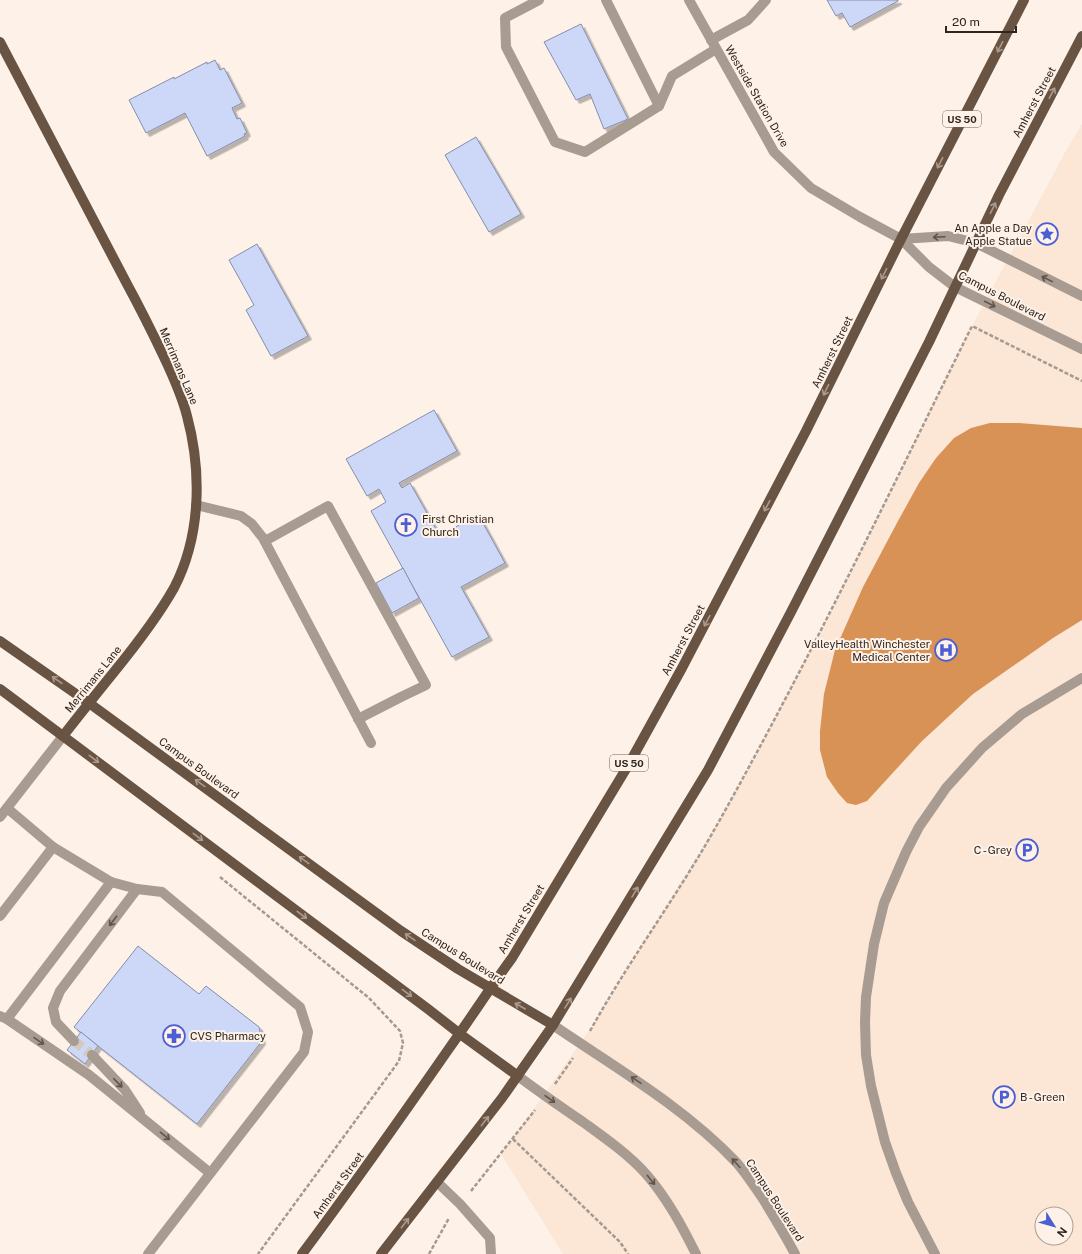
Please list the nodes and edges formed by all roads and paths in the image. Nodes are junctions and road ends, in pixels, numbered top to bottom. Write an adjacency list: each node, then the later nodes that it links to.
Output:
1 (539, 0): 9 (street)
2 (606, 0): 9 (street)
3 (690, 0): 8 (street, Westside Station Drive)
4 (766, 0): 8 (street)
5 (1024, 0): 10 (main road, Amherst Street / US 50, one-way to 10)
6 (1082, 36): 11 (main road, Amherst Street, one-way to 6)
7 (0, 42): 16 (main road, Merrimans Lane)
8 (714, 44): 9 (street); 10 (street, Westside Station Drive)
9 (659, 106)
10 (902, 239): 11 (street, one-way to 10); 12 (street, Campus Boulevard); 31 (main road, Amherst Street / US 50, one-way to 31)
11 (976, 243): 12 (main road, Amherst Street); 13 (street, one-way to 11)
12 (955, 286): 14 (street, Campus Boulevard, one-way to 14); 33 (main road, Amherst Street, one-way to 12)
13 (1082, 296)
14 (1082, 349)
15 (1082, 381): 36 (path)
16 (196, 505): 17 (street); 21 (main road, Merrimans Lane)
17 (265, 541): 22 (street); 22 (street)
18 (0, 641): 21 (main road, Campus Boulevard, one-way to 18)
19 (1082, 678): 50 (street)
20 (0, 689): 23 (main road)
21 (89, 703): 23 (main road, Merrimans Lane); 31 (main road, Campus Boulevard, one-way to 21)
22 (358, 720): 24 (street)
23 (63, 736): 25 (street, Merrimans Lane); 34 (main road, one-way to 34)
24 (371, 743)
25 (7, 808): 26 (street, Merrimans Lane); 27 (street)
26 (0, 817)
27 (53, 847): 28 (street); 30 (street)
28 (111, 882): 29 (street); 32 (street)
29 (137, 890): 35 (street, one-way to 35); 41 (street)
30 (0, 916)
31 (490, 988): 33 (main road, Campus Boulevard, one-way to 31); 34 (main road, Amherst Street / US 50)
32 (3, 1018): 40 (street, one-way to 40)
33 (553, 1025): 36 (street, Campus Boulevard); 38 (main road, Amherst Street)
34 (460, 1034): 38 (main road); 44 (main road, Amherst Street / US 50)
35 (74, 1041)
36 (582, 1045): 39 (path); 49 (street, Campus Boulevard, one-way to 36)
37 (92, 1055): 40 (street, one-way to 40)
38 (518, 1076): 39 (street); 42 (main road, Amherst Street, one-way to 38)
39 (546, 1096): 47 (path); 48 (street, one-way to 48)
40 (147, 1122): 41 (street, one-way to 41)
41 (210, 1173): 43 (street)
42 (436, 1182): 45 (main road, Amherst Street, one-way to 42); 46 (street)
43 (148, 1254)
44 (302, 1254)
45 (381, 1254)
46 (491, 1254)
47 (628, 1254)
48 (696, 1254)
49 (795, 1254)
50 (935, 1254)

